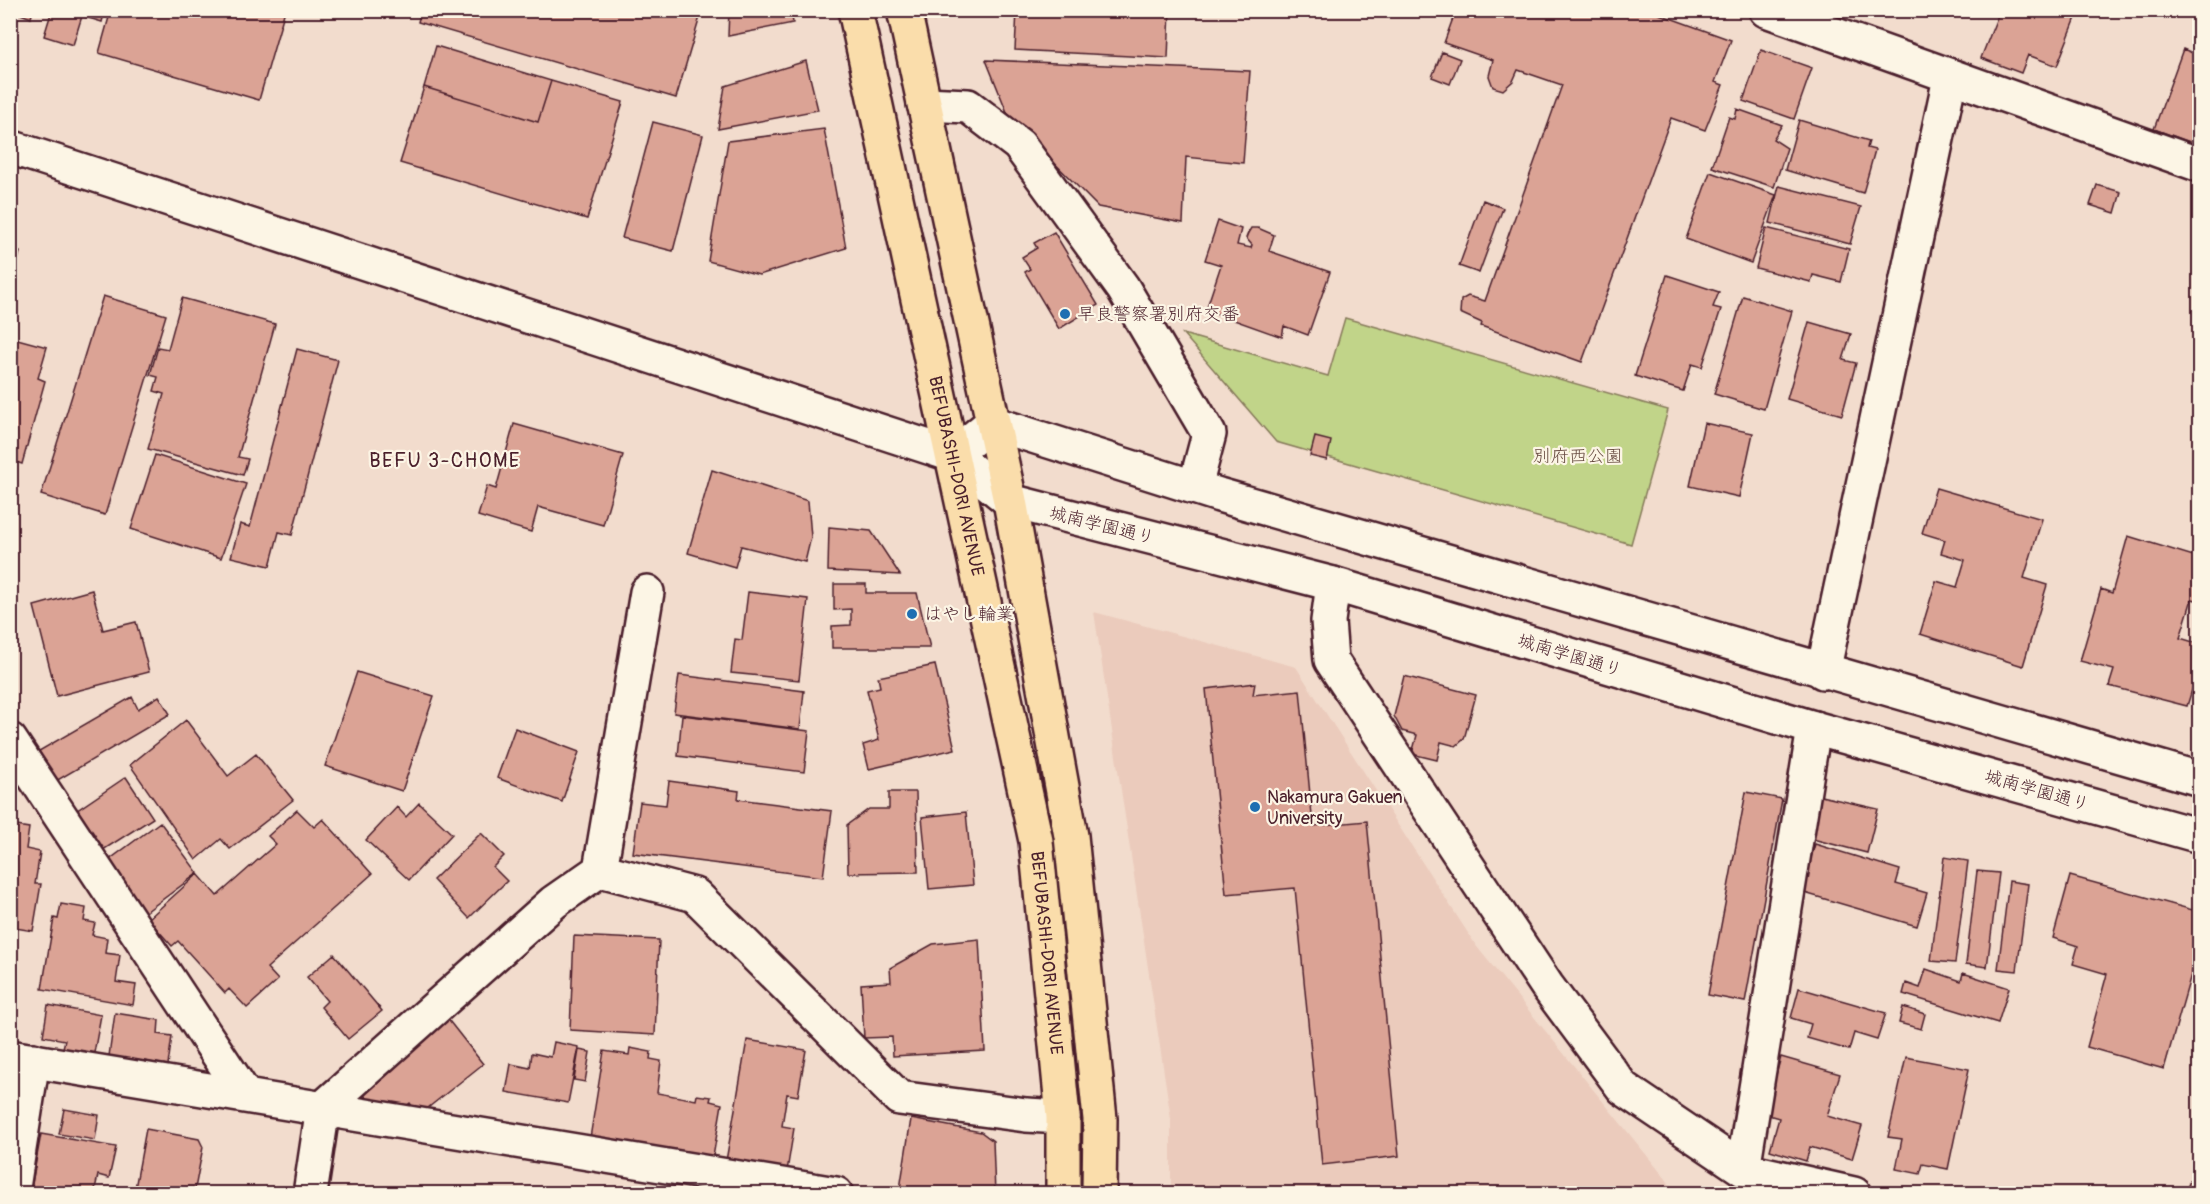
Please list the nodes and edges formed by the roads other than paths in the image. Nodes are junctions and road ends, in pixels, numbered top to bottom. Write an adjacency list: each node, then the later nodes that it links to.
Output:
1 (855, 10): 9 (highway, BEFUBASHI-DORI AVENUE)
2 (904, 10): 5 (highway, BEFUBASHI-DORI AVENUE)
3 (1766, 10): 4 (street)
4 (1950, 78): 7 (street); 14 (street)
5 (924, 104): 8 (highway, BEFUBASHI-DORI AVENUE); 10 (street)
6 (10, 147): 9 (street)
7 (2199, 165)
8 (992, 423): 9 (street); 10 (street); 11 (highway, BEFUBASHI-DORI AVENUE)
9 (953, 455): 11 (street, 城南学園通り); 23 (highway, BEFUBASHI-DORI AVENUE)
10 (1195, 487): 14 (street)
11 (1010, 501): 12 (street, 城南学園通り); 29 (highway, BEFUBASHI-DORI AVENUE)
12 (1333, 584): 15 (street, 城南学園通り); 24 (street)
13 (647, 592): 19 (street)
14 (1823, 672): 17 (street)
15 (1814, 728): 18 (street, 城南学園通り); 24 (street)
16 (10, 740): 21 (street)
17 (2199, 779)
18 (2199, 836)
19 (600, 870): 22 (street); 23 (street)
20 (22, 1058): 21 (street); 25 (street)
21 (245, 1095): 22 (street)
22 (323, 1108): 26 (street); 27 (street)
23 (1063, 1117): 28 (highway, BEFUBASHI-DORI AVENUE)
24 (1743, 1169): 30 (street)
25 (12, 1194)
26 (310, 1194)
27 (836, 1194)
28 (1063, 1194)
29 (1099, 1194)
30 (1854, 1194)

